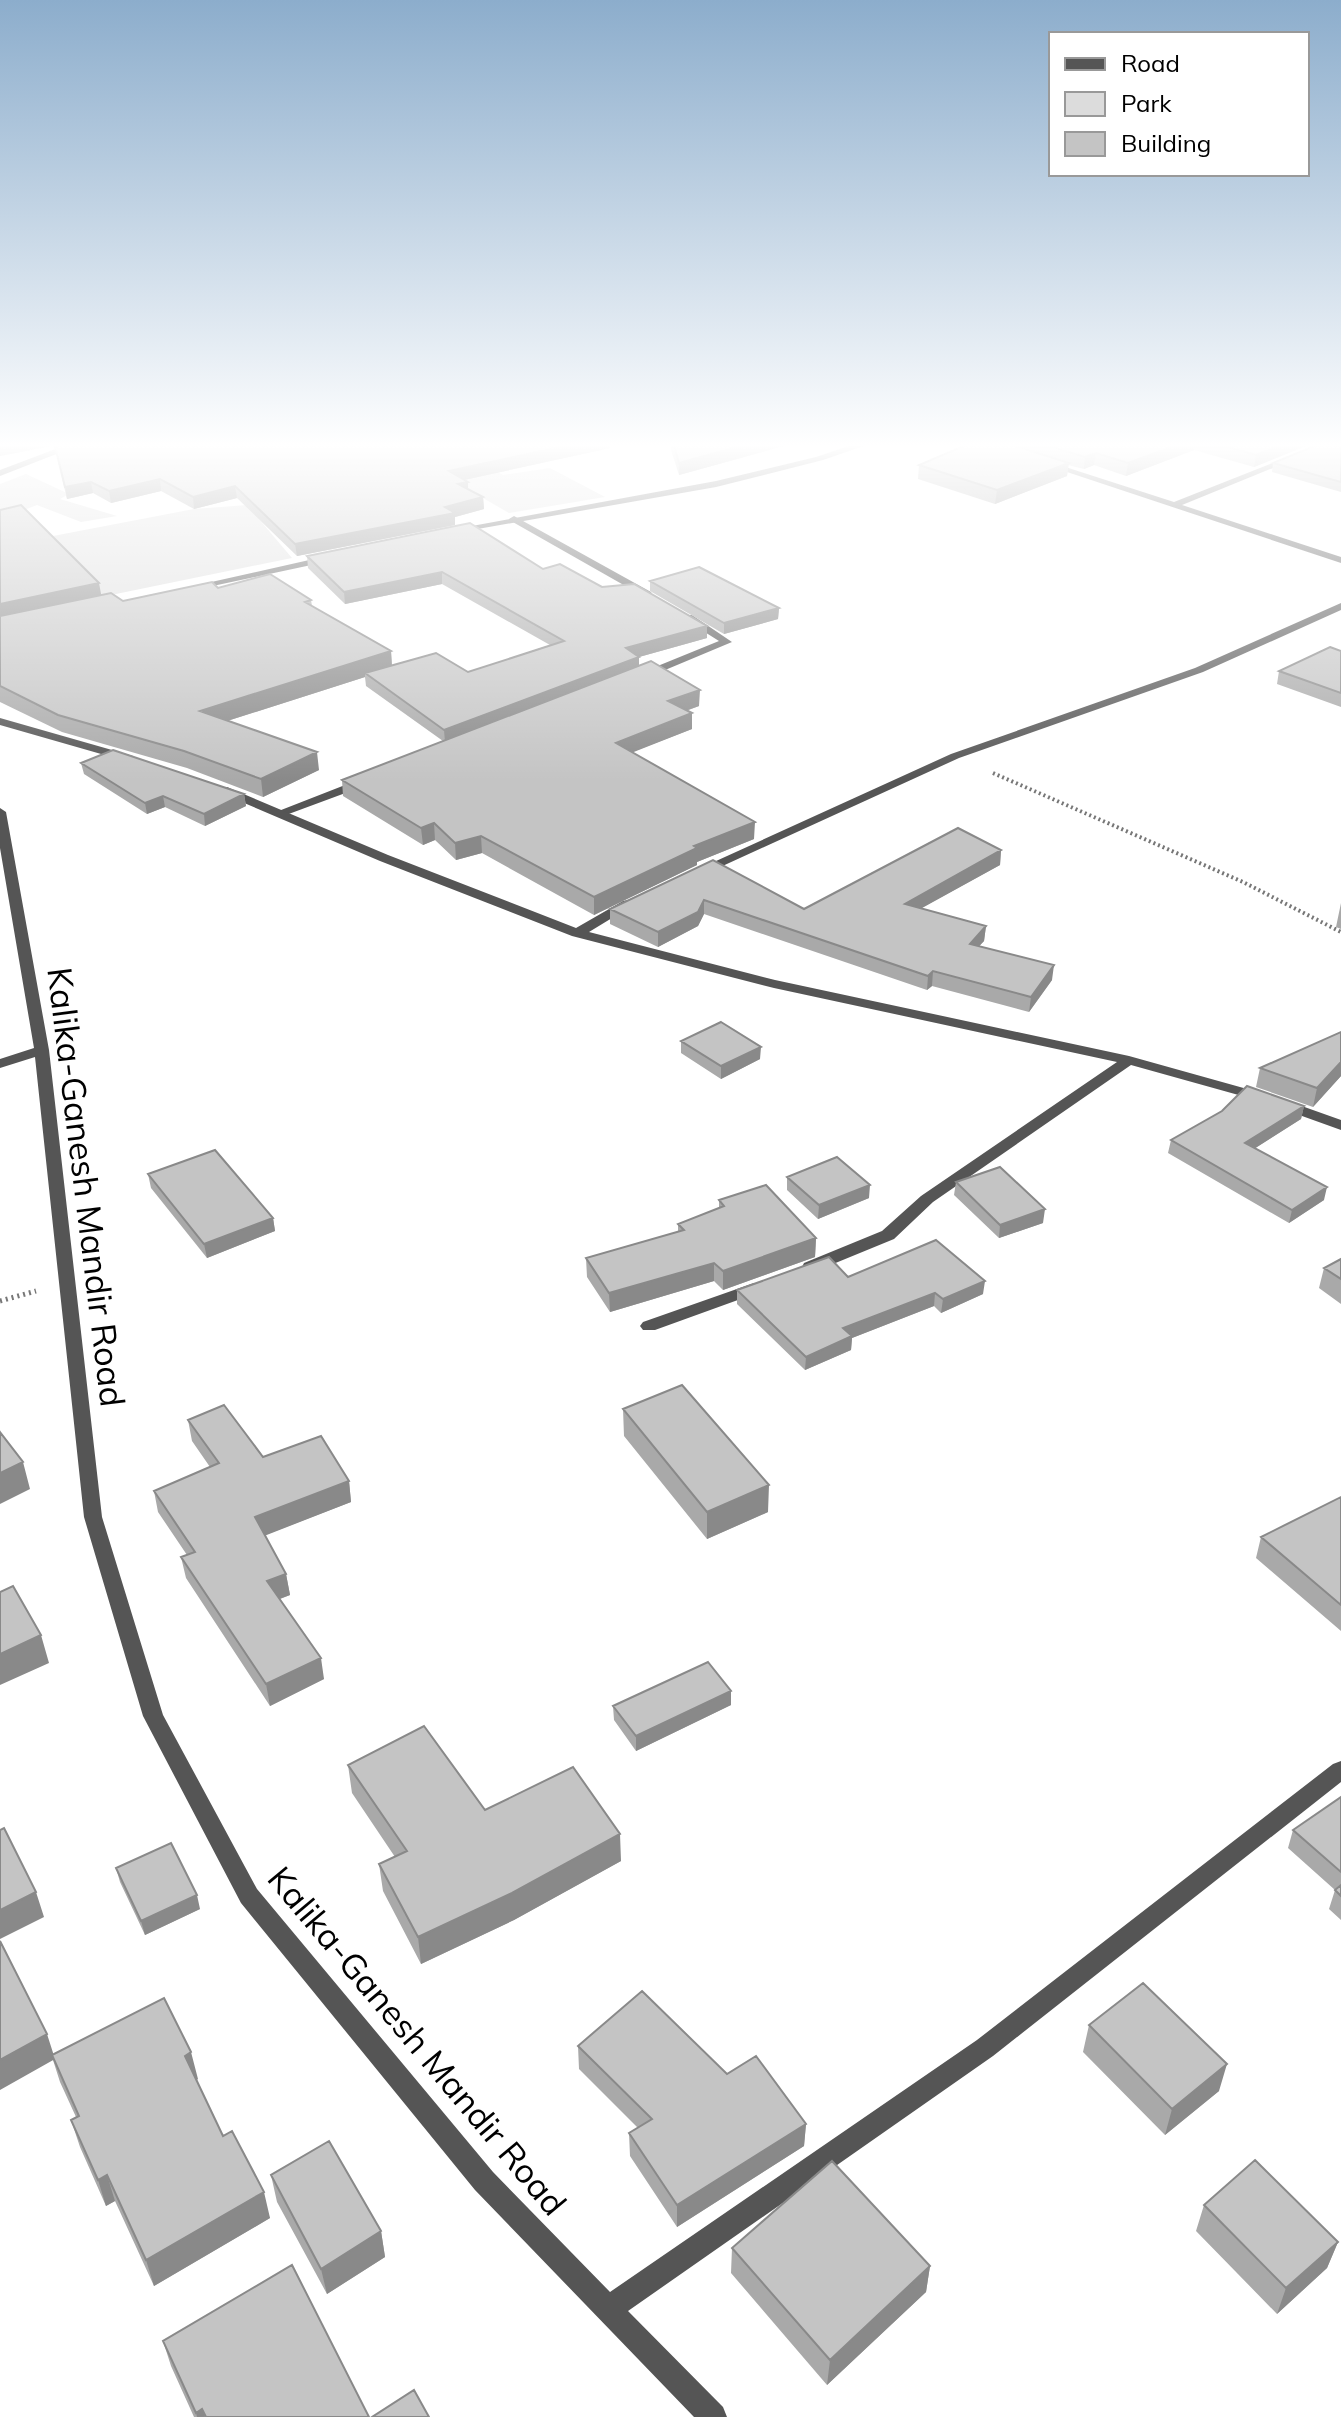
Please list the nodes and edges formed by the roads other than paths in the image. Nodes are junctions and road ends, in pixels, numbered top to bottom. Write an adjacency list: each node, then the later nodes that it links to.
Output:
1 (578, 555): 4 (street)
2 (339, 556): 3 (street)
3 (182, 589)
4 (658, 600)
5 (1341, 606): 15 (street)
6 (671, 607): 7 (street)
7 (633, 679)
8 (0, 721): 9 (street)
9 (141, 761)
10 (369, 780): 13 (street)
11 (211, 785): 13 (street)
12 (0, 812): 14 (street, Kalika-Ganesh Mandir Road)
13 (282, 812): 17 (street)
14 (4, 860): 18 (street, Kalika-Ganesh Mandir Road)
15 (689, 876)
16 (647, 895): 17 (street)
17 (577, 933): 19 (street)
18 (42, 1050): 20 (street); 26 (street, Kalika-Ganesh Mandir Road)
19 (1129, 1060): 21 (street); 22 (street)
20 (0, 1064)
21 (1341, 1125)
22 (793, 1274)
23 (764, 1284): 24 (street)
24 (649, 1326)
25 (1341, 1770): 26 (street)
26 (608, 2309): 27 (street, Kalika-Ganesh Mandir Road)
27 (713, 2417)

